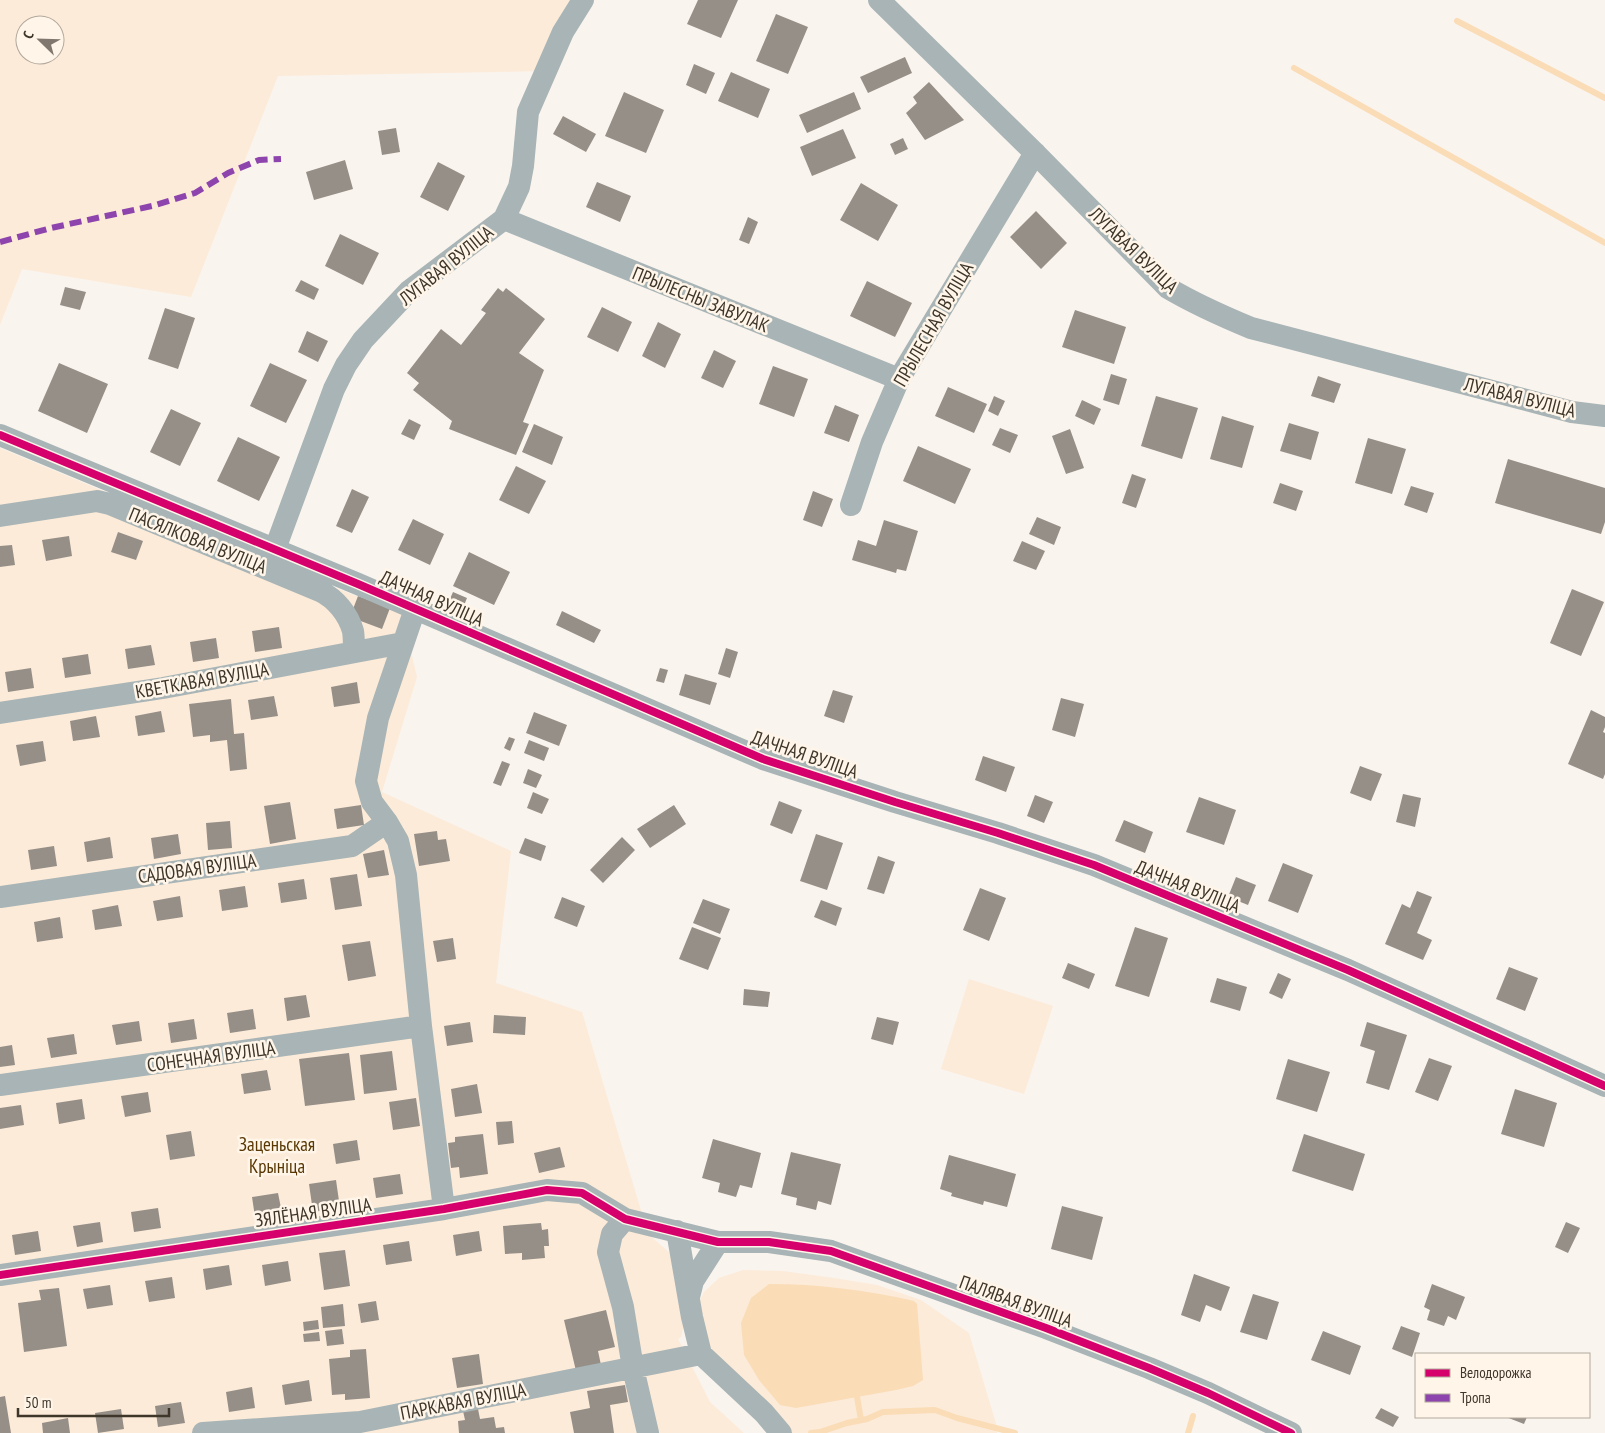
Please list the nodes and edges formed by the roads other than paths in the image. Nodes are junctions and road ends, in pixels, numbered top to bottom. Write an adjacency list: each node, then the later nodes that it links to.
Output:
1 (583, 0): 4 (street, ЛУГАВАЯ ВУЛІЦА)
2 (879, 0): 3 (street, ЛУГАВАЯ ВУЛІЦА)
3 (1035, 153): 5 (street, ПРЫЛЕСНАЯ ВУЛІЦА); 6 (street, ЛУГАВАЯ ВУЛІЦА)
4 (504, 219): 5 (street, ПРЫЛЕСНЫ ЗАВУЛАК); 10 (street, ЛУГАВАЯ ВУЛІЦА)
5 (899, 380): 8 (street, ПРЫЛЕСНАЯ ВУЛІЦА)
6 (1605, 416)
7 (0, 435): 10 (street, ДАЧНАЯ ВУЛІЦА)
8 (851, 505)
9 (0, 516): 13 (street, ПАСЯЛКОВАЯ ВУЛІЦА)
10 (275, 549): 11 (street, ДАЧНАЯ ВУЛІЦА)
11 (415, 609): 12 (street); 19 (street, ДАЧНАЯ ВУЛІЦА)
12 (403, 643): 13 (street, КВЕТКАВАЯ ВУЛІЦА); 15 (street)
13 (354, 652): 14 (street, КВЕТКАВАЯ ВУЛІЦА)
14 (0, 714)
15 (387, 822): 16 (street, САДОВАЯ ВУЛІЦА); 17 (street)
16 (0, 897)
17 (421, 1026): 18 (street, СОНЕЧНАЯ ВУЛІЦА); 20 (street)
18 (0, 1085)
19 (1605, 1086)
20 (444, 1209): 21 (street, ЗЯЛЁНАЯ ВУЛІЦА); 24 (street, ЗЯЛЁНАЯ ВУЛІЦА)
21 (625, 1219): 22 (street, ЗЯЛЁНАЯ ВУЛІЦА); 27 (street)
22 (677, 1231): 23 (street, ПАЛЯВАЯ ВУЛІЦА); 25 (street)
23 (718, 1242): 25 (street); 31 (street, ПАЛЯВАЯ ВУЛІЦА)
24 (0, 1275)
25 (689, 1297): 26 (street)
26 (701, 1354): 27 (street, ПАРКАВАЯ ВУЛІЦА); 30 (street)
27 (633, 1368): 28 (street, ПАРКАВАЯ ВУЛІЦА); 29 (street)
28 (202, 1433)
29 (648, 1433)
30 (781, 1433)
31 (1291, 1433)

